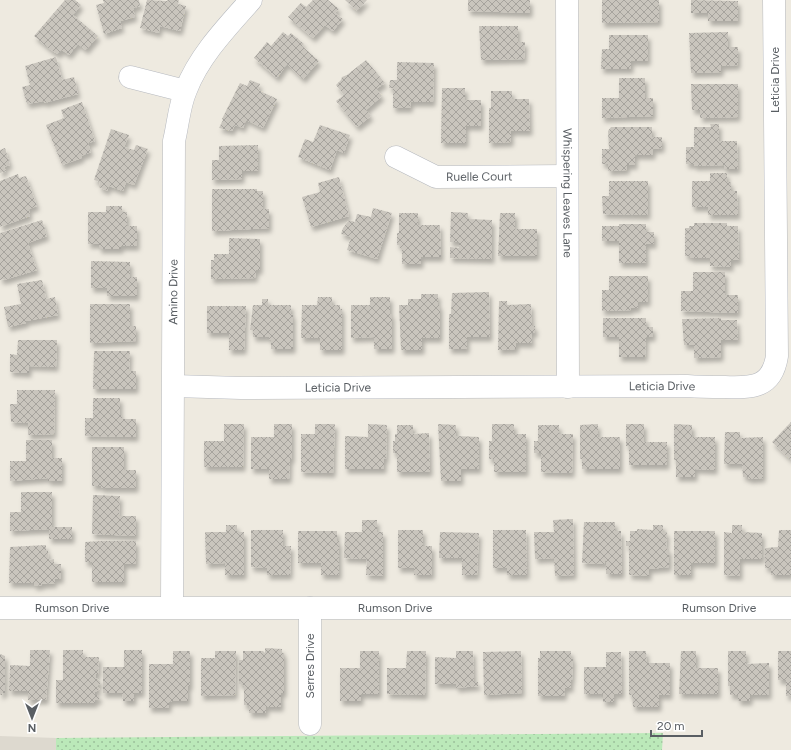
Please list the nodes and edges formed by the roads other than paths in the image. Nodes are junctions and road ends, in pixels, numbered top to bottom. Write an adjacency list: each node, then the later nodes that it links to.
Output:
1 (251, 0): 5 (street, Amino Drive)
2 (567, 0): 7 (street, Whispering Leaves Lane)
3 (774, 0): 9 (street, Leticia Drive)
4 (130, 76): 5 (street)
5 (185, 91): 8 (street, Amino Drive)
6 (396, 157): 7 (street, Ruelle Court)
7 (567, 176): 9 (street, Whispering Leaves Lane)
8 (174, 386): 9 (street, Leticia Drive); 10 (street, Amino Drive)
9 (568, 387)
10 (172, 606): 11 (street, Rumson Drive); 12 (street, Rumson Drive)
11 (0, 608)
12 (310, 608): 13 (street, Rumson Drive); 14 (street, Serres Drive)
13 (791, 608)
14 (310, 724)

